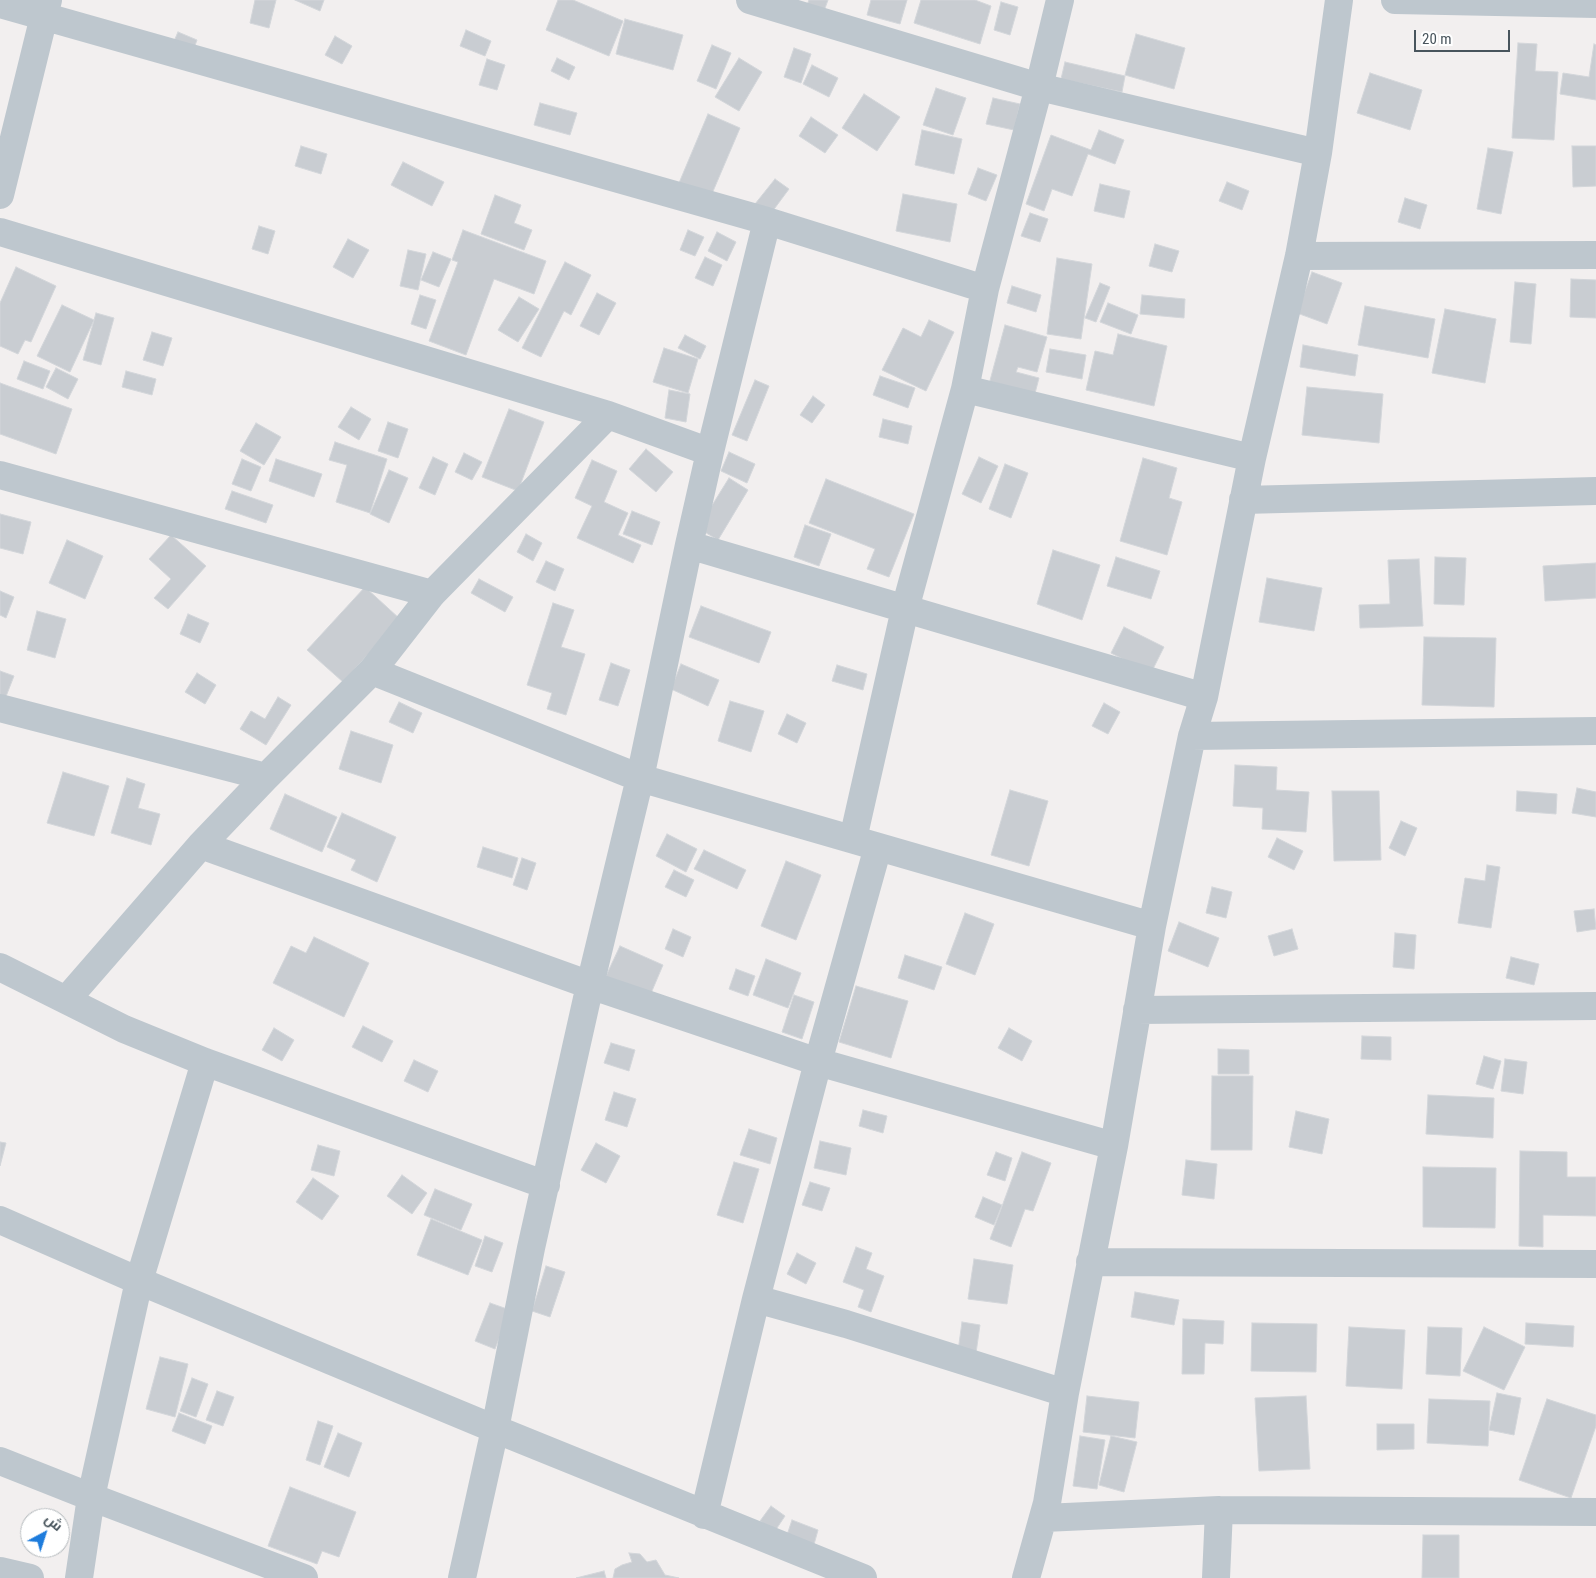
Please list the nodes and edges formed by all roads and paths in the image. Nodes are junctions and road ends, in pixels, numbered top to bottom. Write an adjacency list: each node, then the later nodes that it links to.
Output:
1 (750, 0): 8 (street)
2 (1060, 0): 8 (street)
3 (1339, 0): 9 (street)
4 (1395, 0): 6 (street)
5 (0, 4): 7 (street)
6 (1596, 4)
7 (46, 9): 10 (street); 11 (street)
8 (1039, 87): 9 (street); 15 (street)
9 (1318, 153): 14 (street)
10 (0, 194)
11 (767, 221): 15 (street); 18 (street)
12 (0, 232): 17 (street)
13 (1596, 255): 14 (street)
14 (1299, 256): 19 (street)
15 (984, 289): 16 (street)
16 (965, 389): 19 (street); 25 (street)
17 (608, 415): 18 (street); 24 (street)
18 (710, 452): 23 (street)
19 (1252, 458): 22 (street)
20 (0, 475): 24 (street)
21 (1596, 491): 22 (street)
22 (1243, 500): 27 (street)
23 (689, 545): 25 (street); 32 (street)
24 (432, 594): 26 (street)
25 (906, 609): 27 (street); 33 (street)
26 (372, 671): 31 (street); 32 (street)
27 (1204, 697): 30 (street)
28 (0, 708): 31 (street)
29 (1596, 731): 30 (street)
30 (1192, 736): 35 (street)
31 (266, 777): 34 (street)
32 (640, 778): 33 (street); 37 (street)
33 (866, 843): 35 (street); 42 (street)
34 (201, 845): 37 (street); 38 (street)
35 (1152, 926): 40 (street)
36 (0, 967): 38 (street)
37 (590, 985): 42 (street); 44 (street)
38 (67, 1000): 41 (street)
39 (1596, 1006): 40 (street)
40 (1137, 1010): 43 (street)
41 (205, 1062): 44 (street); 48 (street)
42 (818, 1062): 43 (street); 49 (street)
43 (1114, 1146): 46 (street)
44 (546, 1186): 51 (street)
45 (0, 1220): 48 (street)
46 (1090, 1262): 47 (street); 50 (street)
47 (1596, 1264)
48 (139, 1282): 51 (street); 53 (street)
49 (756, 1299): 50 (street); 56 (street)
50 (1065, 1393): 57 (street)
51 (495, 1429): 56 (street); 62 (street)
52 (0, 1461): 53 (street)
53 (91, 1497): 60 (street); 61 (street)
54 (1219, 1510): 55 (street); 57 (street); 65 (street)
55 (1596, 1512)
56 (704, 1515): 63 (street)
57 (1044, 1518): 64 (street)
58 (0, 1571): 59 (street)
59 (30, 1578)
60 (79, 1578)
61 (304, 1578)
62 (462, 1578)
63 (863, 1578)
64 (1026, 1578)
65 (1216, 1578)

